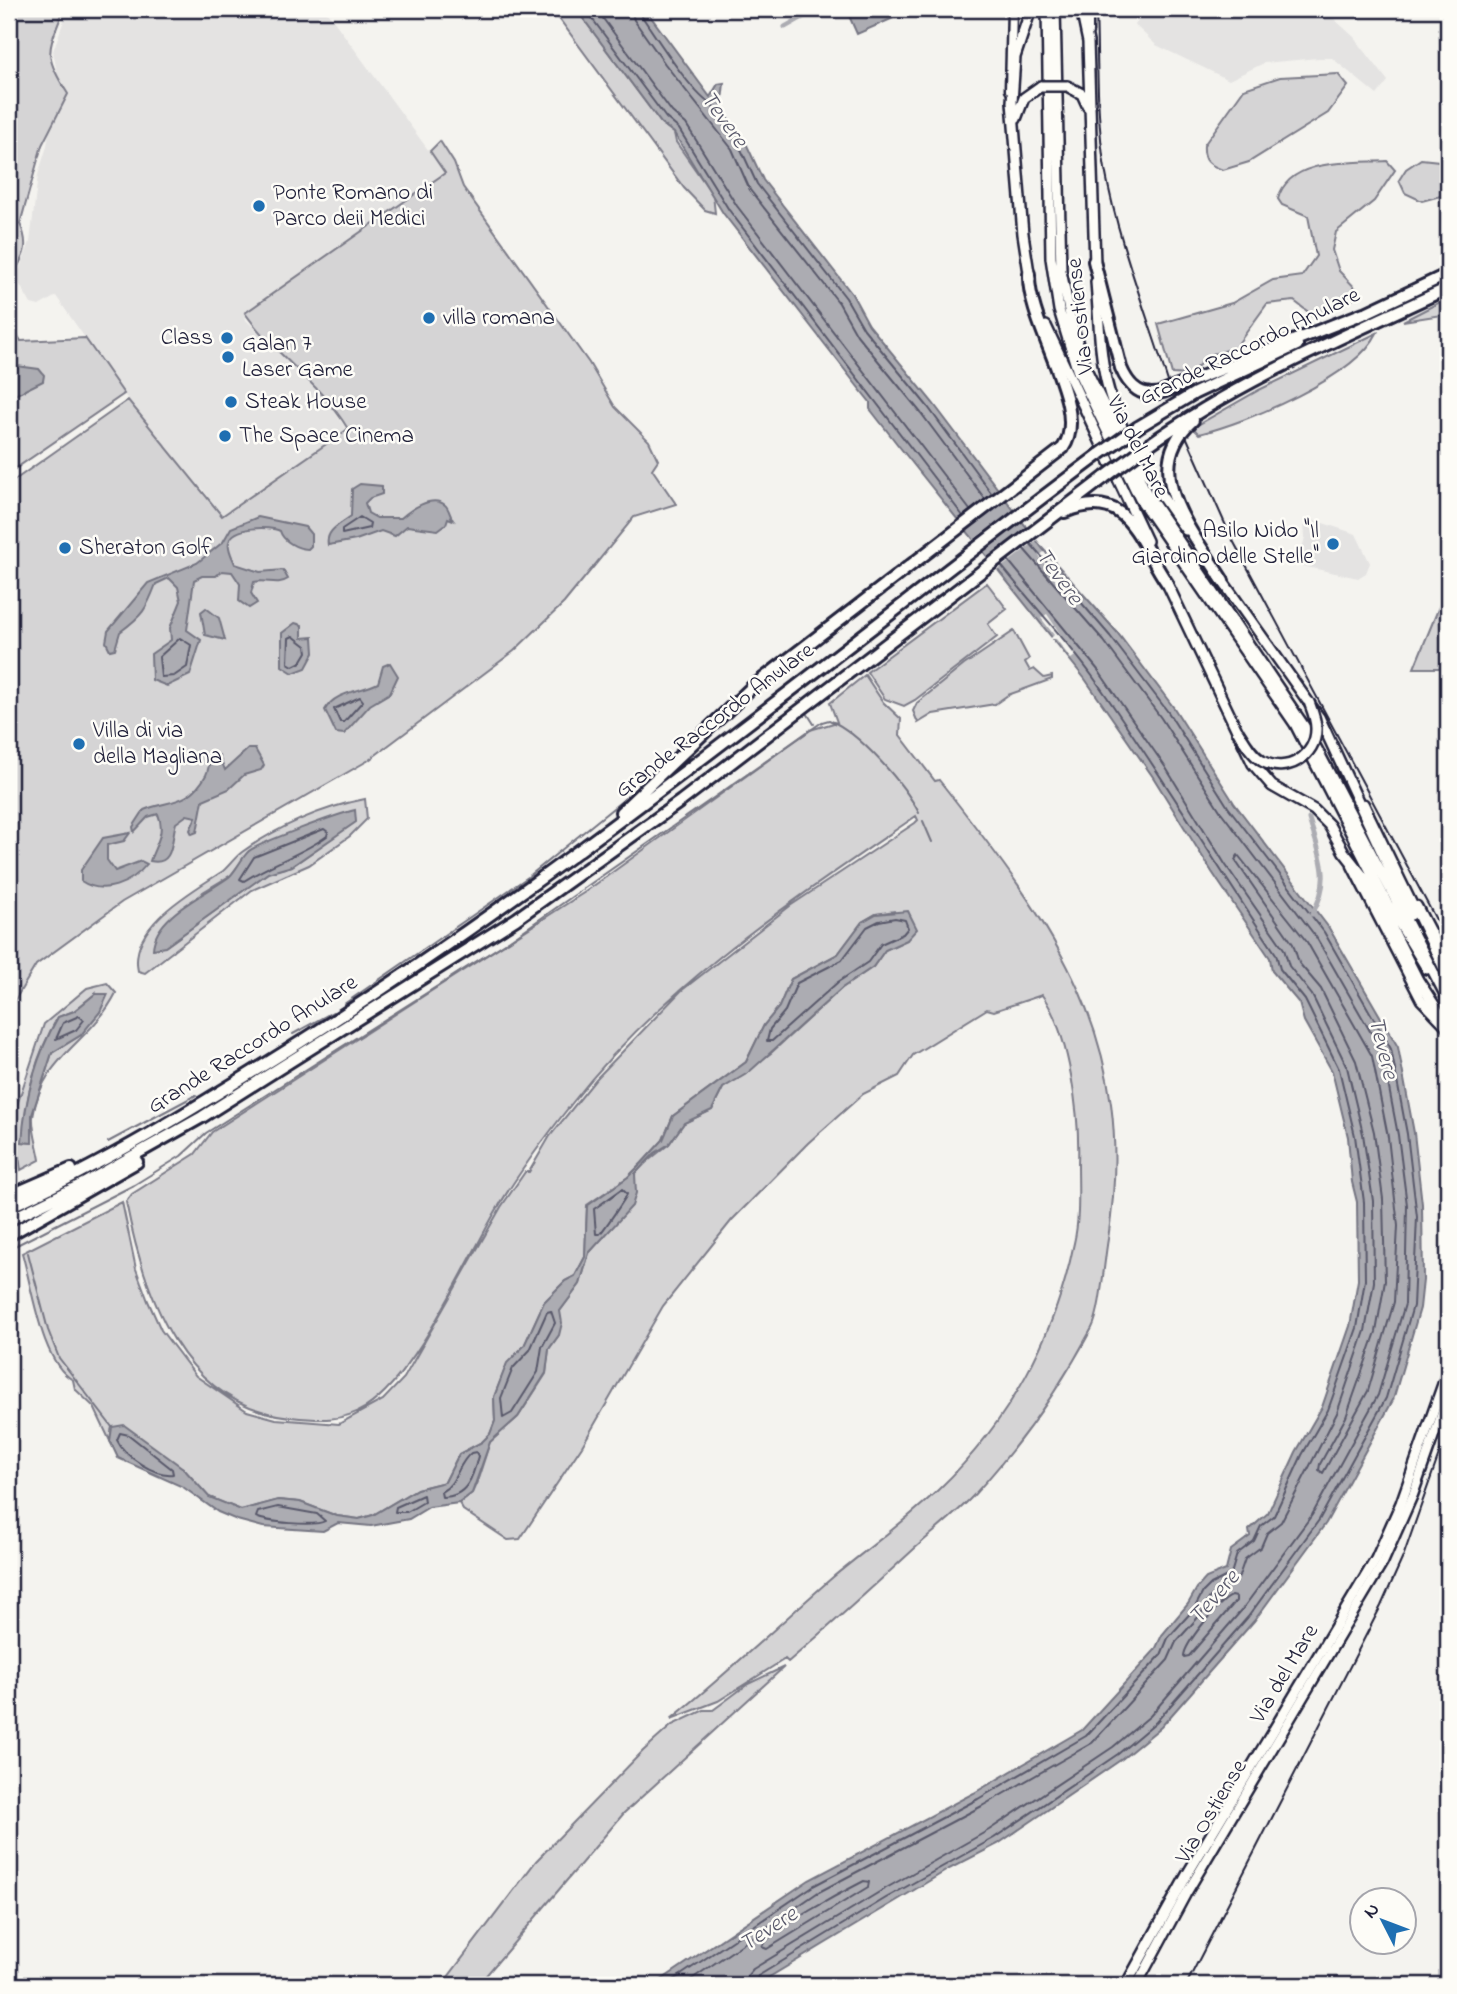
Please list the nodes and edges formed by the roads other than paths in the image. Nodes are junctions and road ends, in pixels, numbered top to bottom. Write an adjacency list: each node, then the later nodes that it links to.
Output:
1 (1012, 9): 8 (main road, Via Ostiense)
2 (1031, 9): 8 (main road)
3 (1047, 9): 29 (main road, Via del Mare)
4 (1055, 9): 27 (main road, Via del Mare)
5 (1081, 9): 7 (main road)
6 (1088, 9): 7 (main road, Via Ostiense)
7 (1088, 42): 9 (main road, Via Ostiense)
8 (1012, 102): 10 (main road, Via Ostiense)
9 (1090, 115): 10 (main road, bridge); 11 (main road, Via Ostiense)
10 (1015, 123): 12 (main road, Via Ostiense)
11 (1094, 261): 15 (highway); 18 (main road, Via Ostiense)
12 (1029, 274): 19 (main road, Via Ostiense); 23 (highway)
13 (1448, 274): 15 (highway, Grande Raccordo Anulare)
14 (1448, 288): 16 (highway, Grande Raccordo Anulare)
15 (1364, 313): 23 (highway, Grande Raccordo Anulare, bridge)
16 (1232, 391): 17 (highway, Grande Raccordo Anulare, bridge); 18 (highway)
17 (1041, 526): 19 (highway); 31 (highway, Grande Raccordo Anulare)
18 (1223, 581): 20 (main road, Via Ostiense)
19 (1167, 583): 21 (main road, Via Ostiense)
20 (1309, 702): 21 (main road, bridge); 22 (main road, Via Ostiense, bridge)
21 (1238, 731): 24 (main road, bridge)
22 (1340, 761): 25 (main road); 27 (main road, Via Ostiense)
23 (586, 846): 32 (highway, Grande Raccordo Anulare)
24 (1344, 852): 30 (main road); 30 (main road)
25 (1402, 878): 26 (main road); 28 (main road)
26 (1448, 965)
27 (1433, 968): 29 (main road, Via del Mare)
28 (1448, 978)
29 (1446, 997)
30 (1448, 1027)
31 (202, 1117): 35 (highway, Grande Raccordo Anulare); 36 (highway, Grande Raccordo Anulare)
32 (123, 1149): 33 (highway); 34 (highway, Grande Raccordo Anulare)
33 (9, 1196)
34 (9, 1208)
35 (9, 1220)
36 (9, 1235)
37 (1448, 1370): 39 (main road, Via del Mare)
38 (1448, 1396): 40 (main road, Via Ostiense)
39 (1126, 1985)
40 (1137, 1985)

